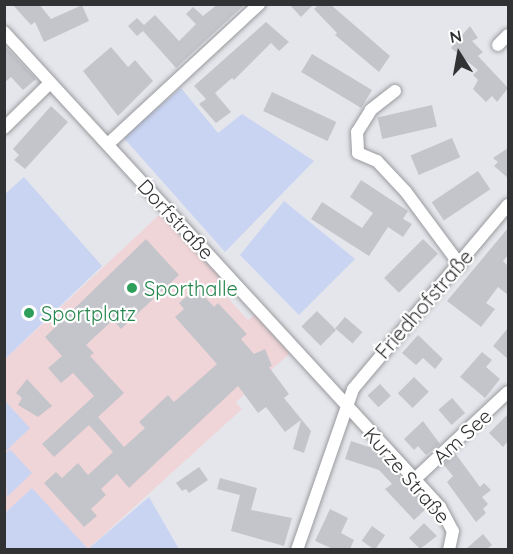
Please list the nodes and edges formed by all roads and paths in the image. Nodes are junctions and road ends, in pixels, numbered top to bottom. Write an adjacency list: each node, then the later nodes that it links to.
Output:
1 (259, 4): 8 (street)
2 (4, 33): 5 (street, Dorfstraße)
3 (508, 35): 4 (street)
4 (498, 45)
5 (50, 83): 7 (street); 8 (street, Dorfstraße)
6 (395, 91): 10 (street)
7 (4, 128)
8 (108, 144): 12 (street, Dorfstraße)
9 (508, 205): 10 (street, Friedhofstraße)
10 (460, 265): 12 (street, Friedhofstraße)
11 (508, 392): 13 (street, Am See)
12 (346, 407): 13 (street, Kurze Straße); 14 (street, Friedhofstraße)
13 (415, 479): 15 (street, Kurze Straße)
14 (297, 549)
15 (449, 549)

